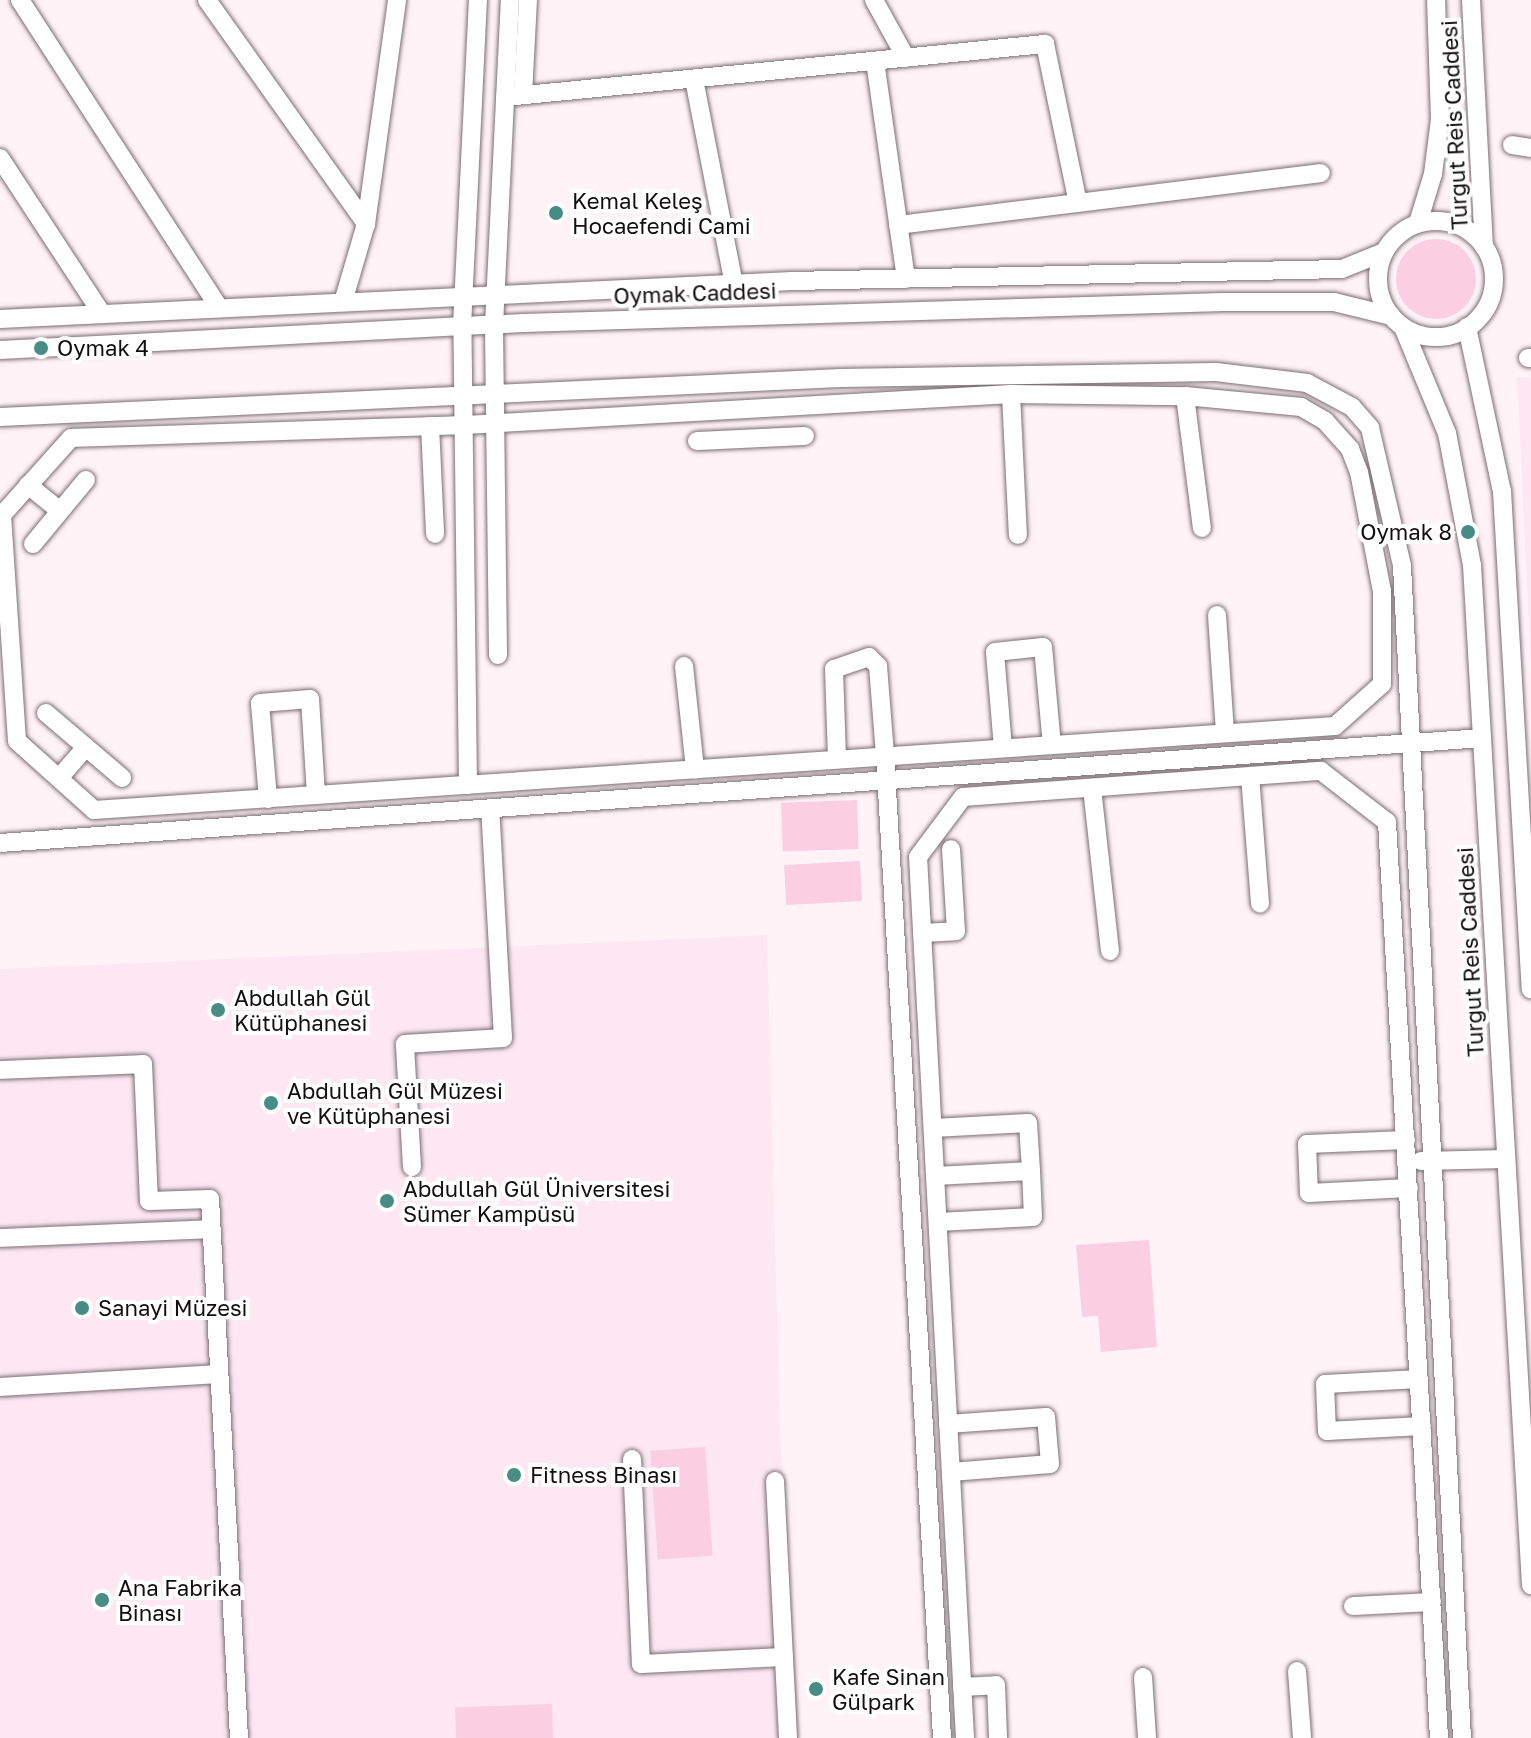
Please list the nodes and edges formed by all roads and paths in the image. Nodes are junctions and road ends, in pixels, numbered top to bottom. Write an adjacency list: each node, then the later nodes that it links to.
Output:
1 (20, 0): 29 (street)
2 (207, 0): 20 (street)
3 (397, 0): 20 (street)
4 (478, 0): 27 (street)
5 (510, 0): 13 (street)
6 (528, 0): 13 (street)
7 (874, 0): 10 (street)
8 (1436, 0): 19 (street, Turgut Reis Caddesi)
9 (1471, 0): 22 (street, Turgut Reis Caddesi)
10 (906, 58): 11 (street); 18 (street)
11 (875, 61): 12 (street); 21 (street)
12 (694, 79): 13 (street); 25 (street)
13 (514, 96): 26 (street)
14 (1512, 145): 15 (street)
15 (1531, 148)
16 (0, 158): 30 (street)
17 (1321, 173): 18 (street)
18 (1078, 203): 21 (street)
19 (1418, 223): 22 (street); 23 (street)
20 (366, 224): 28 (street)
21 (898, 225): 24 (street)
22 (1484, 247): 35 (street)
23 (1384, 252): 24 (street, Oymak Caddesi); 32 (street)
24 (906, 279): 25 (street, Oymak Caddesi)
25 (734, 284): 26 (street, Oymak Caddesi)
26 (495, 296): 27 (street, Oymak Caddesi); 33 (street)
27 (463, 297): 28 (street, Oymak Caddesi); 34 (street)
28 (343, 302): 29 (street, Oymak Caddesi)
29 (219, 308): 30 (street, Oymak Caddesi)
30 (102, 314): 31 (street, Oymak Caddesi)
31 (0, 319)
32 (1397, 322): 33 (street, Oymak Caddesi); 35 (street); 63 (street, Turgut Reis Caddesi)
33 (494, 325): 34 (street, Oymak Caddesi); 37 (street)
34 (462, 326): 36 (street, Oymak Caddesi); 38 (street)
35 (1467, 327): 68 (street)
36 (0, 350)
37 (493, 392): 38 (street); 43 (street); 64 (street)
38 (464, 394): 42 (street); 44 (street)
39 (1011, 394): 40 (street); 41 (street); 54 (street)
40 (1185, 396): 52 (street); 62 (street)
41 (748, 409): 43 (street); 47 (street)
42 (0, 417)
43 (494, 423): 44 (street); 56 (street)
44 (465, 425): 45 (street); 57 (street)
45 (430, 426): 50 (street); 53 (street)
46 (805, 436): 47 (street)
47 (750, 439): 48 (street)
48 (697, 441)
49 (86, 480): 51 (street)
50 (28, 485): 51 (street); 73 (street)
51 (60, 511): 55 (street)
52 (1202, 528)
53 (435, 534)
54 (1018, 535)
55 (33, 544)
56 (498, 603): 57 (street); 59 (street)
57 (468, 604): 76 (street)
58 (1217, 615): 62 (street)
59 (498, 655)
60 (684, 666): 71 (street)
61 (46, 713): 66 (street)
62 (1225, 733): 65 (street)
63 (1482, 738): 64 (street); 90 (street, Turgut Reis Caddesi)
64 (1408, 744): 75 (street); 92 (street)
65 (1052, 745): 67 (street); 67 (street)
66 (86, 747): 73 (street); 74 (street)
67 (1003, 748): 69 (street)
68 (1524, 750): 86 (street)
69 (885, 755): 70 (street); 70 (street); 75 (street)
70 (837, 759): 71 (street)
71 (695, 769): 76 (street)
72 (1250, 776): 77 (street); 83 (street); 89 (street)
73 (59, 778): 79 (street)
74 (122, 778)
75 (885, 781): 80 (street); 117 (street)
76 (468, 785): 78 (street)
77 (1092, 788): 84 (street); 85 (street)
78 (316, 795): 79 (street); 79 (street)
79 (268, 799)
80 (490, 809): 81 (street); 93 (street)
81 (0, 843)
82 (951, 849): 84 (street)
83 (1260, 904)
84 (922, 933): 88 (street)
85 (1110, 951)
86 (1531, 989)
87 (0, 1070): 98 (street)
88 (933, 1128): 94 (street); 95 (street)
89 (1406, 1140): 91 (street); 96 (street)
90 (1506, 1159): 92 (street); 108 (street, Turgut Reis Caddesi)
91 (1407, 1161): 92 (street); 96 (street)
92 (1431, 1161): 123 (street)
93 (412, 1167)
94 (1031, 1171): 95 (street); 97 (street)
95 (935, 1176): 97 (street)
96 (1409, 1188): 101 (street)
97 (938, 1222): 103 (street)
98 (211, 1229): 99 (street); 100 (street)
99 (0, 1238)
100 (219, 1374): 102 (street); 115 (street)
101 (1419, 1379): 104 (street); 104 (street)
102 (0, 1387)
103 (948, 1424): 106 (street); 106 (street)
104 (1422, 1426): 109 (street)
105 (632, 1459): 111 (street)
106 (951, 1472): 114 (street)
107 (775, 1481): 111 (street)
108 (1531, 1585)
109 (1432, 1602): 110 (street); 122 (street)
110 (1353, 1606)
111 (784, 1657): 116 (street)
112 (1297, 1671): 121 (street)
113 (1143, 1677): 120 (street)
114 (962, 1687): 118 (street); 119 (street)
115 (239, 1738)
116 (788, 1738)
117 (942, 1738)
118 (965, 1738)
119 (998, 1738)
120 (1147, 1738)
121 (1302, 1738)
122 (1439, 1738)
123 (1462, 1738)

